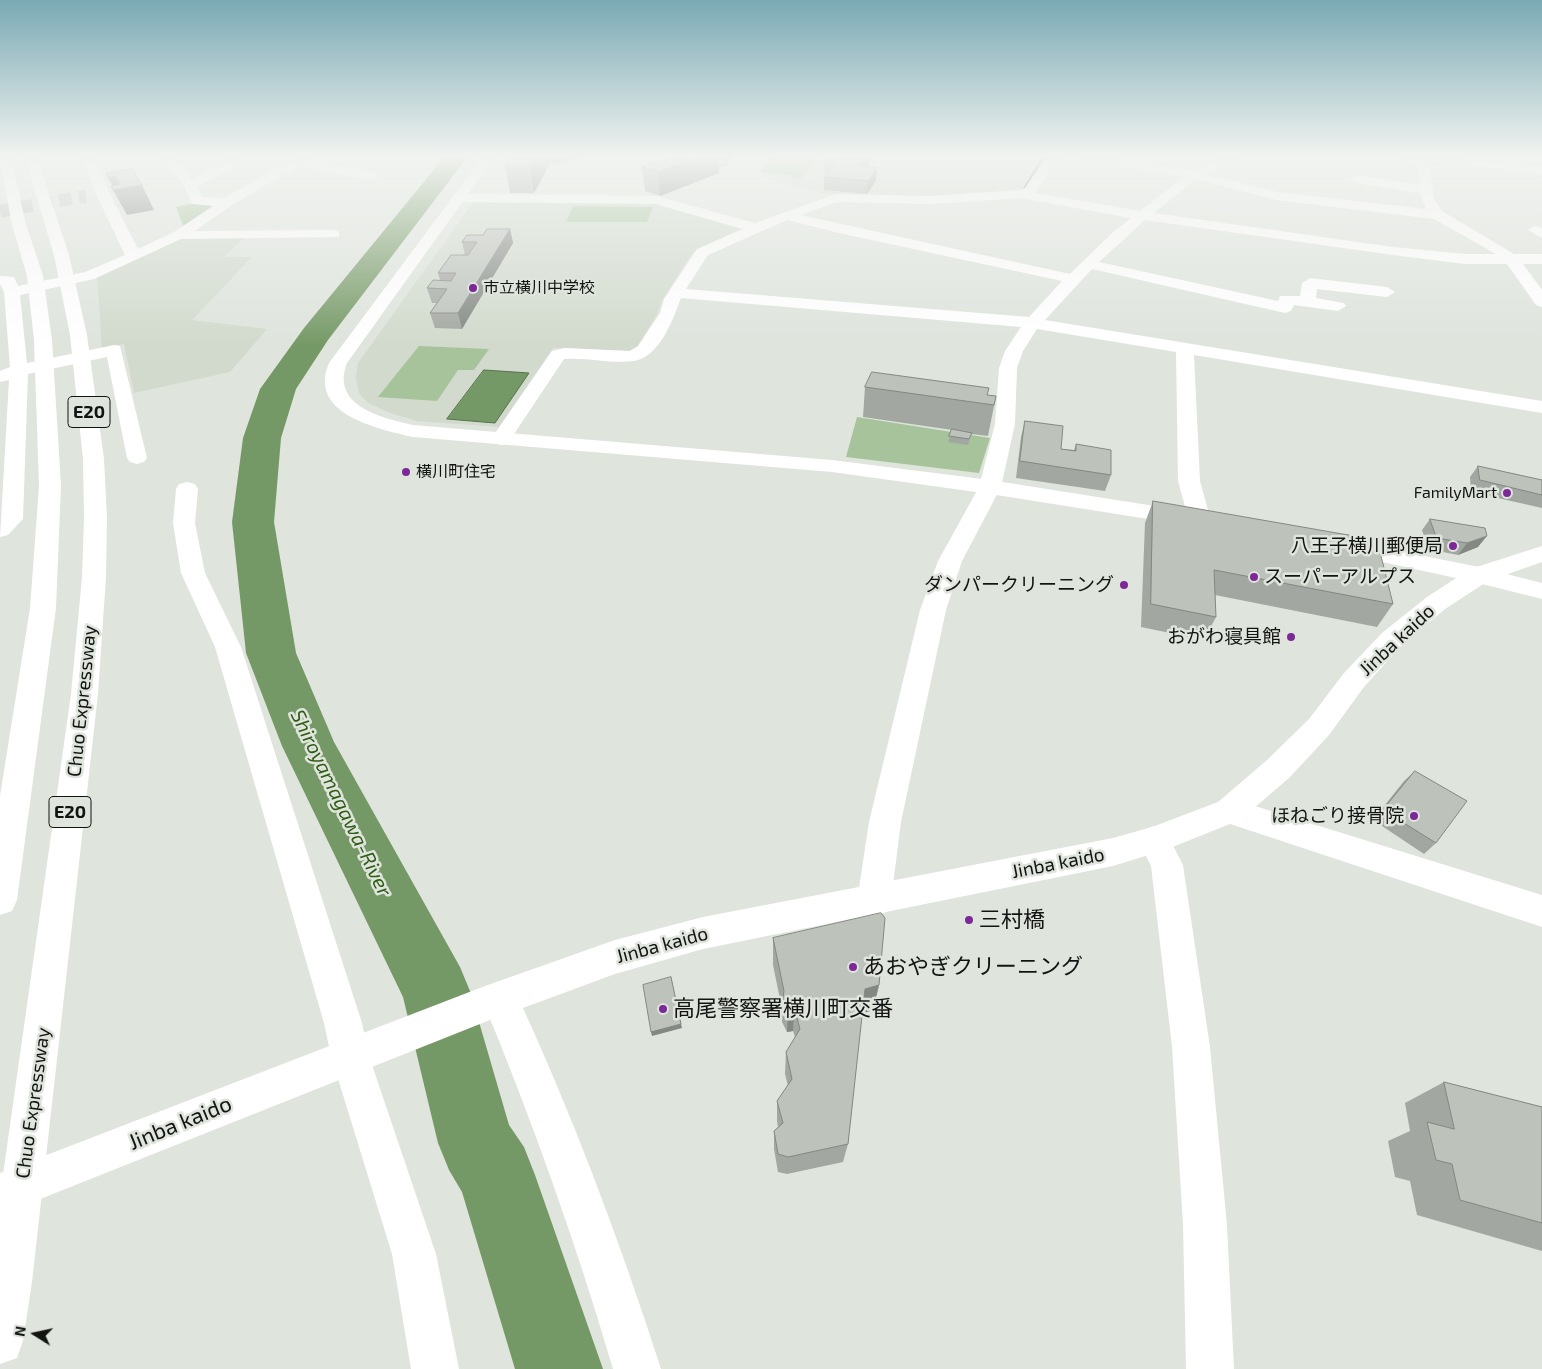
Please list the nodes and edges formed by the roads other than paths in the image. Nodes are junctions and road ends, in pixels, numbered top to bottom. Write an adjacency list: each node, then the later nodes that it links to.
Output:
1 (18, 219): 43 (main road, E20)
2 (49, 219): 49 (main road, Chuo Expressway / E20)
3 (117, 219): 15 (main road)
4 (202, 219): 13 (main road)
5 (444, 219): 32 (main road)
6 (723, 219): 12 (main road)
7 (777, 219): 12 (main road)
8 (801, 219): 19 (main road)
9 (1137, 219): 18 (main road)
10 (1168, 219): 17 (main road)
11 (1444, 219): 17 (main road)
12 (756, 228): 22 (main road)
13 (179, 234): 14 (main road); 15 (main road)
14 (332, 234)
15 (133, 257): 25 (main road)
16 (1542, 259): 17 (main road)
17 (1512, 260): 24 (main road)
18 (1088, 264): 19 (main road); 23 (main road)
19 (1073, 279): 27 (main road)
20 (0, 280): 25 (main road)
21 (1388, 292): 23 (main road)
22 (677, 293): 27 (main road); 32 (main road)
23 (1307, 302): 26 (main road)
24 (1542, 302)
25 (8, 303): 29 (main road)
26 (1338, 306)
27 (1034, 323): 28 (main road); 34 (main road)
28 (1185, 348): 31 (main road); 34 (main road)
29 (19, 370): 30 (main road); 33 (main road); 36 (main road)
30 (0, 378)
31 (1542, 407)
32 (501, 439): 34 (main road)
33 (137, 458)
34 (990, 487): 44 (main road)
35 (187, 489): 47 (main road)
36 (0, 530)
37 (1322, 543): 39 (main road)
38 (1542, 554): 39 (main road, Jinba kaido)
39 (1480, 575): 40 (main road); 41 (main road, Jinba kaido)
40 (1542, 590)
41 (1229, 811): 42 (main road, Jinba kaido); 45 (main road)
42 (1154, 840): 44 (main road, Jinba kaido); 52 (main road)
43 (0, 900)
44 (874, 901): 46 (main road, Jinba kaido)
45 (1542, 911)
46 (493, 1001): 47 (main road, Jinba kaido); 51 (main road)
47 (355, 1054): 48 (main road, Jinba kaido); 50 (main road)
48 (0, 1194)
49 (3, 1323)
50 (435, 1369)
51 (637, 1369)
52 (1210, 1369)

